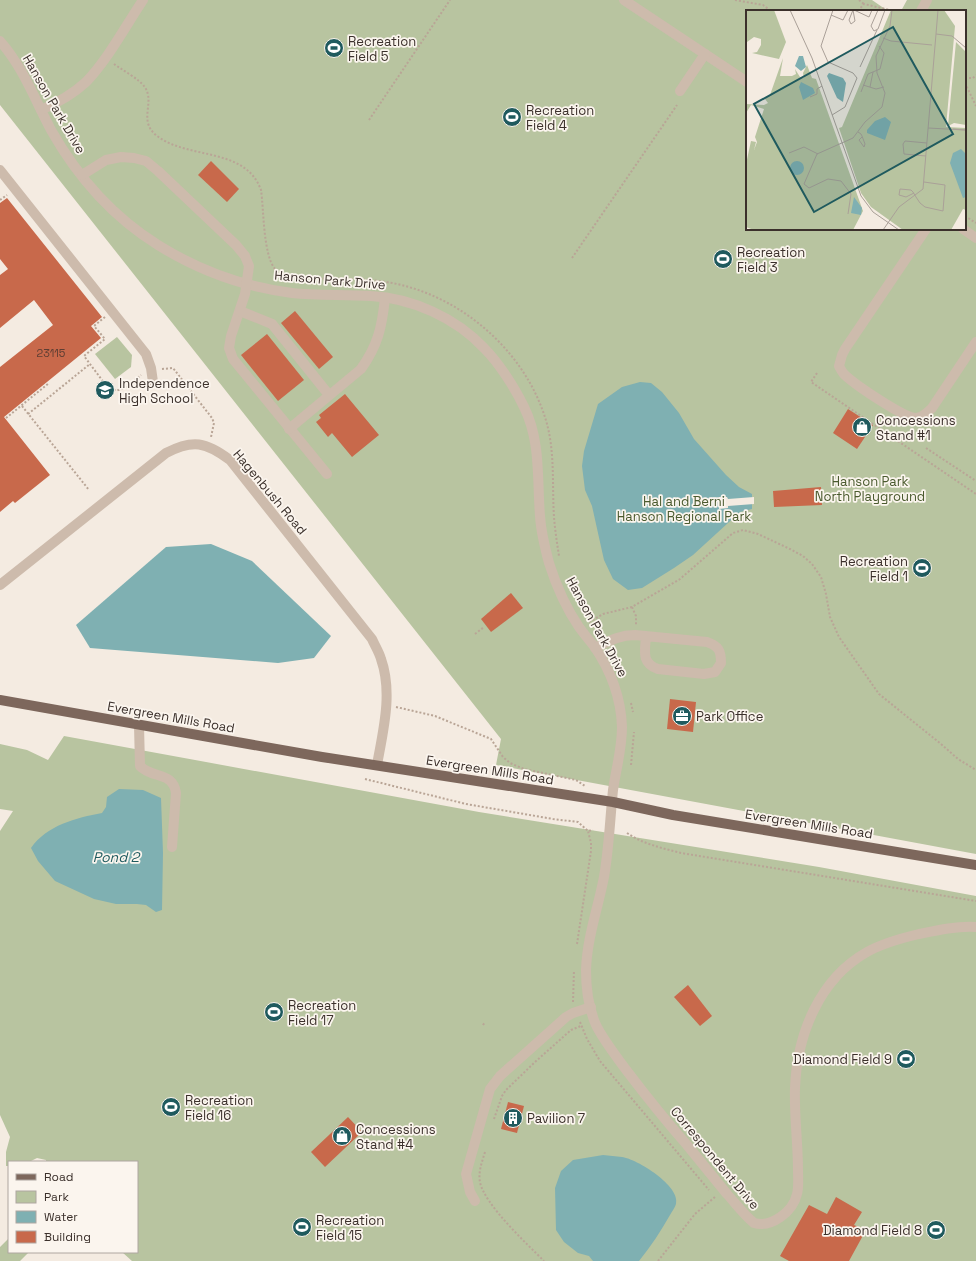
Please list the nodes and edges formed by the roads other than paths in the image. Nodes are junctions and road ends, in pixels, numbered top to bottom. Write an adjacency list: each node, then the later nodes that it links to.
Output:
1 (143, 0): 9 (street)
2 (624, 0): 6 (street)
3 (928, 0): 4 (street)
4 (922, 10)
5 (0, 41): 9 (street, Hanson Park Drive)
6 (706, 54): 7 (street); 8 (street)
7 (746, 81)
8 (680, 91)
9 (42, 110): 11 (street, Hanson Park Drive)
10 (0, 170): 19 (street)
11 (82, 175): 15 (street, Hanson Park Drive); 15 (street)
12 (925, 230): 18 (street)
13 (964, 230): 14 (street)
14 (976, 238)
15 (247, 283): 16 (street, Hanson Park Drive); 17 (street)
16 (385, 298): 20 (street); 25 (street, Hanson Park Drive)
17 (240, 311): 20 (street); 21 (street)
18 (976, 342)
19 (153, 382)
20 (329, 396): 21 (street)
21 (289, 429): 22 (street)
22 (326, 474)
23 (0, 585): 28 (street, Hagenbush Road)
24 (646, 636): 24 (street); 25 (street)
25 (595, 648): 29 (street, Hanson Park Drive)
26 (0, 700): 27 (main road, Evergreen Mills Road)
27 (139, 725): 28 (main road, Evergreen Mills Road); 30 (street)
28 (376, 765): 29 (main road, Evergreen Mills Road)
29 (613, 802): 31 (main road, Evergreen Mills Road); 33 (street, Correspondent Drive)
30 (172, 847)
31 (976, 865)
32 (976, 927): 33 (street, Correspondent Drive)
33 (591, 1007): 34 (street)
34 (475, 1201)

